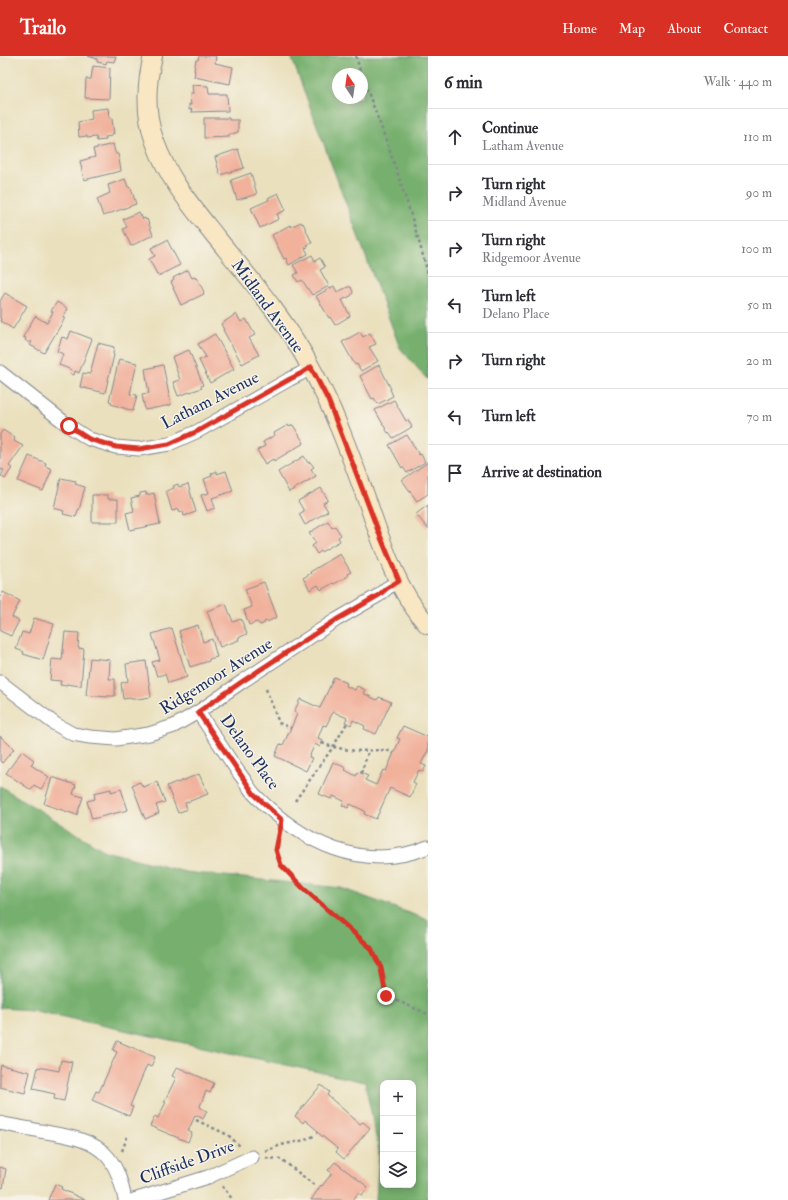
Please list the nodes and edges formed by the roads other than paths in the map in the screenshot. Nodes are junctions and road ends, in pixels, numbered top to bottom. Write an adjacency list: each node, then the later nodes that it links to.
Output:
1 (152, 56): 2 (street, Midland Avenue)
2 (311, 367): 3 (street, Latham Avenue); 4 (street, Midland Avenue)
3 (0, 372)
4 (399, 581): 5 (street, Midland Avenue); 7 (street, Ridgemoor Avenue)
5 (428, 625)
6 (0, 682): 7 (street, Ridgemoor Avenue)
7 (198, 712): 8 (street, Delano Place)
8 (428, 847)
9 (0, 1123): 11 (street, Cliffside Drive)
10 (252, 1157): 12 (street, Cliffside Drive)
11 (125, 1200)
12 (134, 1200)

